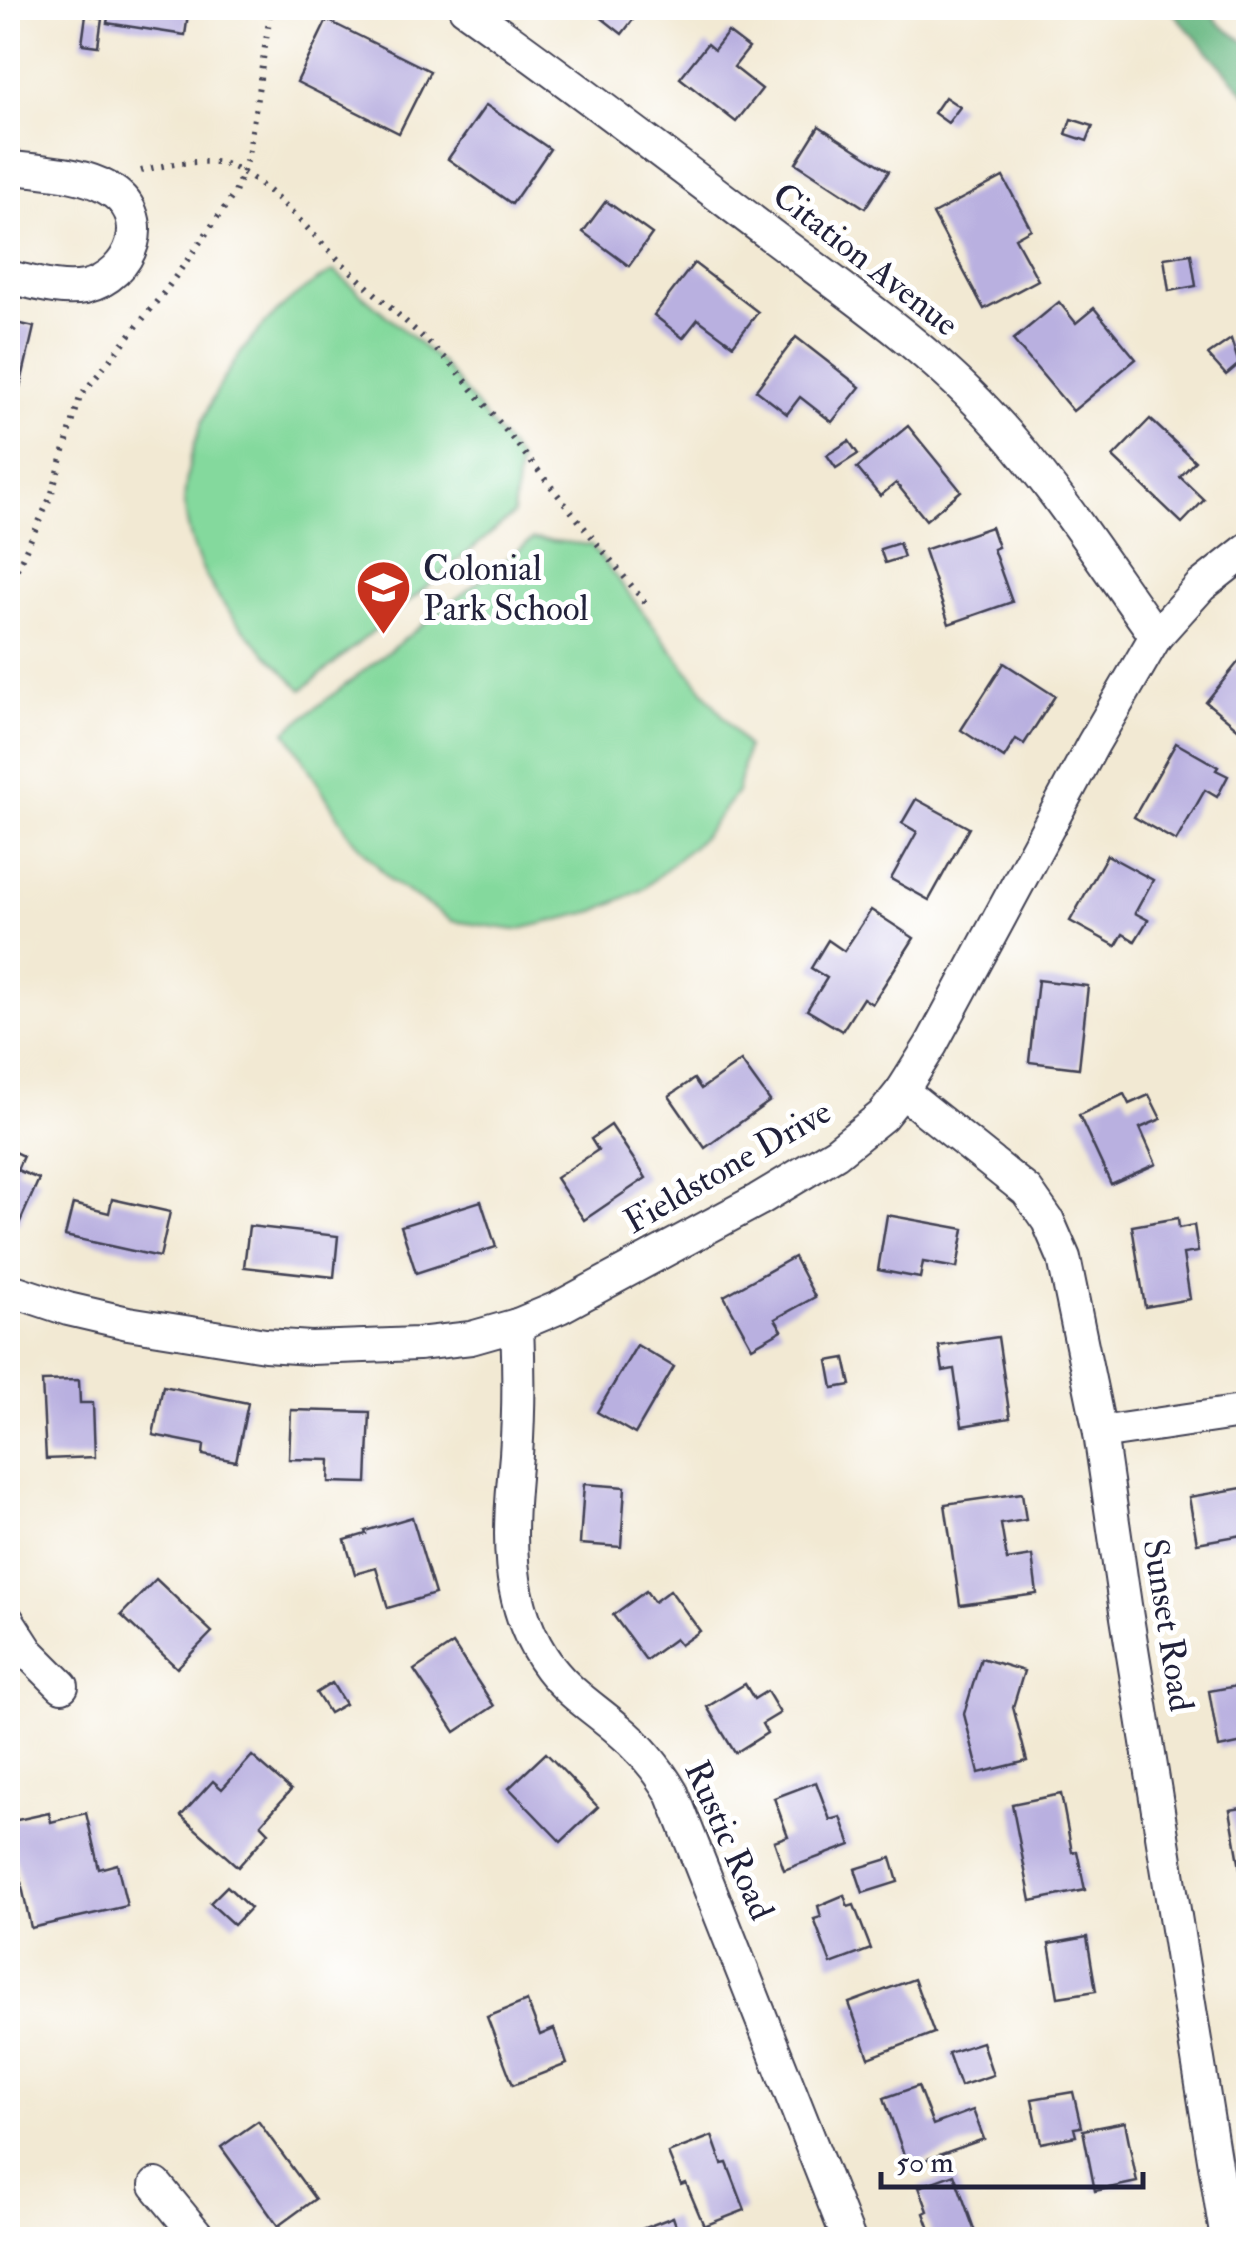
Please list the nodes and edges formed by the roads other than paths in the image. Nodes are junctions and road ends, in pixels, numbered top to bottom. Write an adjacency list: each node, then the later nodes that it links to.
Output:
1 (465, 8): 5 (street, Citation Avenue)
2 (8, 167): 3 (street)
3 (8, 277)
4 (1248, 549): 5 (street, Fieldstone Drive)
5 (1156, 636): 6 (street, Fieldstone Drive)
6 (902, 1091): 8 (street, Fieldstone Drive); 10 (street, Sunset Road)
7 (8, 1289): 8 (street, Fieldstone Drive)
8 (517, 1325): 15 (street, Rustic Road)
9 (1248, 1412): 10 (street)
10 (1100, 1433): 16 (street, Sunset Road)
11 (8, 1621): 12 (street)
12 (62, 1686)
13 (156, 2185): 14 (street)
14 (201, 2240)
15 (849, 2240)
16 (1227, 2240)

